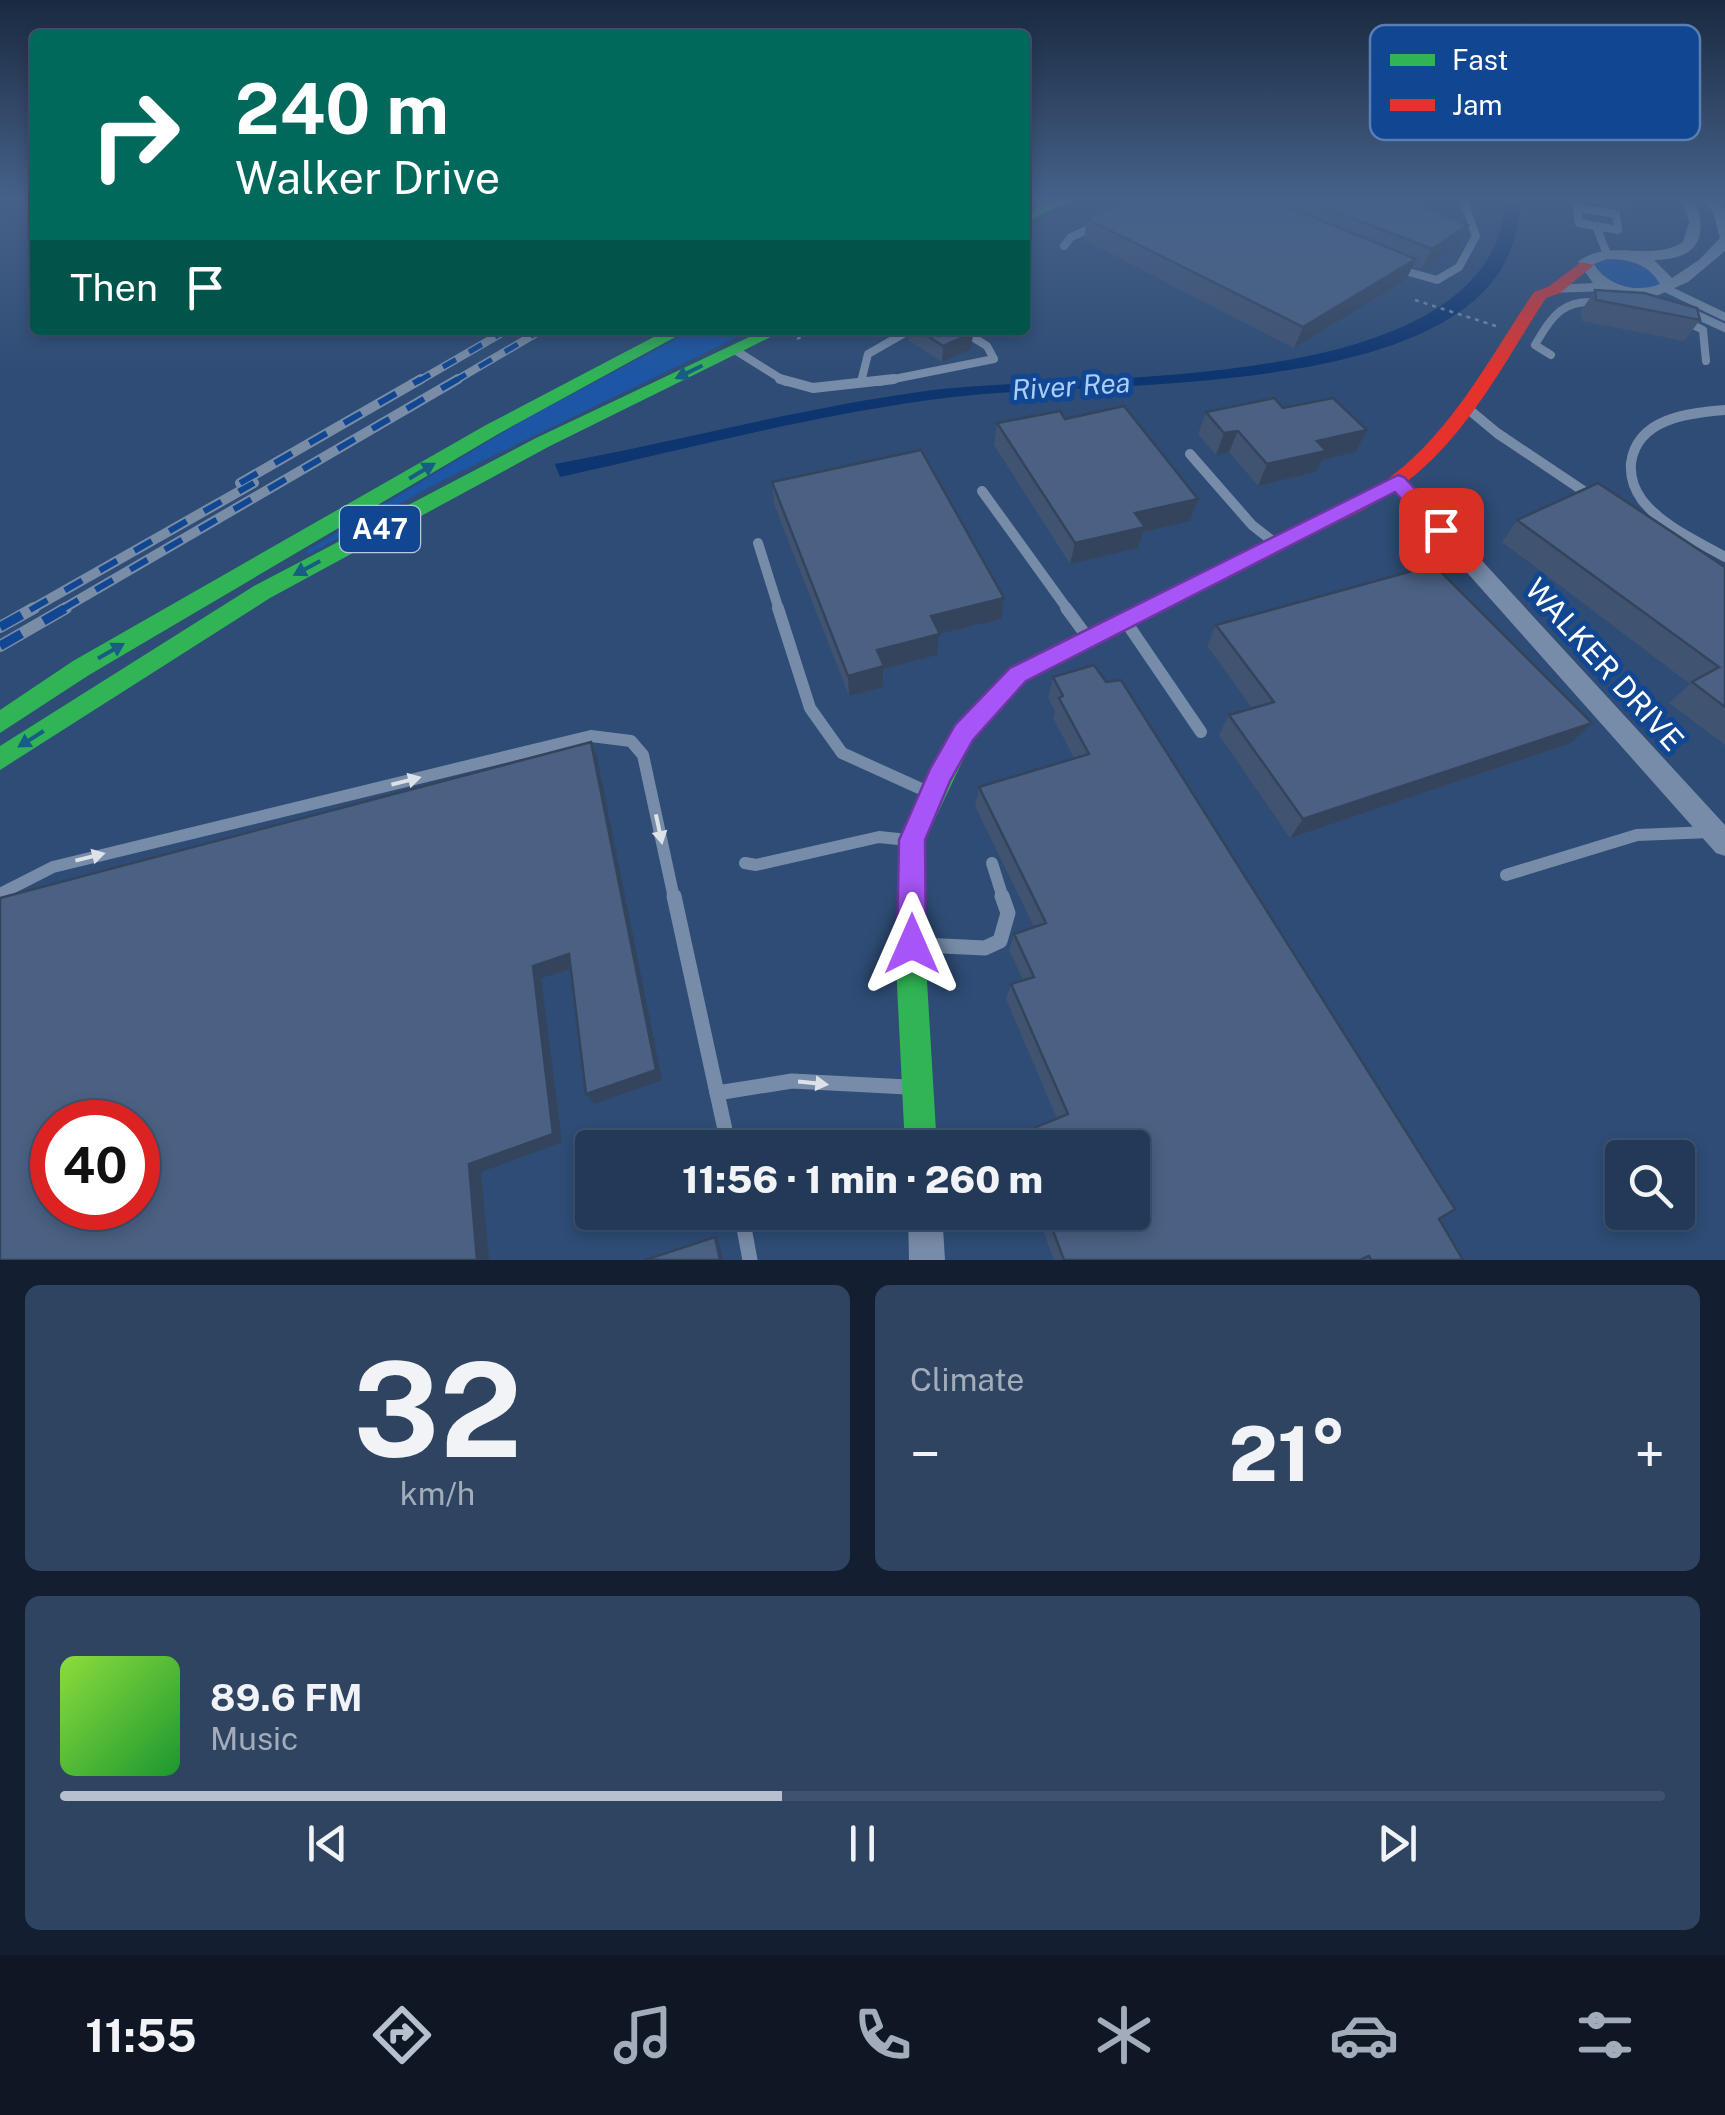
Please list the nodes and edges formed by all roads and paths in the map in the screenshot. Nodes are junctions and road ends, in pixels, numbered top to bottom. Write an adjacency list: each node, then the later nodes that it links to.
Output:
1 (1464, 258): 5 (lane)
2 (1604, 258): 3 (street); 6 (street); 7 (street); 8 (main road)
3 (1609, 258)
4 (1713, 258): 7 (street)
5 (1396, 268)
6 (1612, 286): 8 (street); 9 (street)
7 (1666, 286): 9 (street); 12 (lane)
8 (1554, 290): 24 (main road)
9 (1636, 292): 15 (lane)
10 (1414, 300): 14 (path)
11 (1620, 307): 21 (lane)
12 (1725, 317)
13 (1669, 318): 22 (lane)
14 (1480, 320)
15 (1725, 328)
16 (671, 335): 35 (main road, A47, one-way to 16)
17 (766, 335): 20 (main road, A47)
18 (901, 335): 23 (lane)
19 (969, 335): 23 (lane)
20 (735, 350): 23 (lane); 37 (main road, A47, one-way to 37)
21 (1551, 354)
22 (1706, 361)
23 (861, 382)
24 (1468, 408): 27 (main road); 29 (lane)
25 (1725, 410): 32 (lane)
26 (1190, 454): 31 (lane)
27 (1398, 482): 31 (main road); 39 (street, WALKER DRIVE)
28 (982, 491): 34 (lane)
29 (1611, 510)
30 (758, 543): 38 (lane)
31 (1275, 543): 33 (main road)
32 (1725, 558)
33 (1124, 619): 34 (main road); 36 (lane)
34 (1088, 638): 38 (main road)
35 (0, 723)
36 (1200, 732)
37 (0, 759)
38 (932, 793): 40 (main road)
39 (1720, 838): 43 (lane)
40 (912, 840): 41 (lane); 45 (main road)
41 (745, 863)
42 (992, 863): 45 (lane)
43 (1506, 875)
44 (0, 894): 47 (lane, one-way to 47)
45 (912, 944): 46 (main road)
46 (918, 1087): 47 (lane, one-way to 46); 49 (main road)
47 (717, 1092): 48 (lane)
48 (725, 1130)
49 (920, 1130)
50 (744, 1230): 52 (lane)
51 (925, 1230): 53 (street)
52 (750, 1260)
53 (927, 1260)

